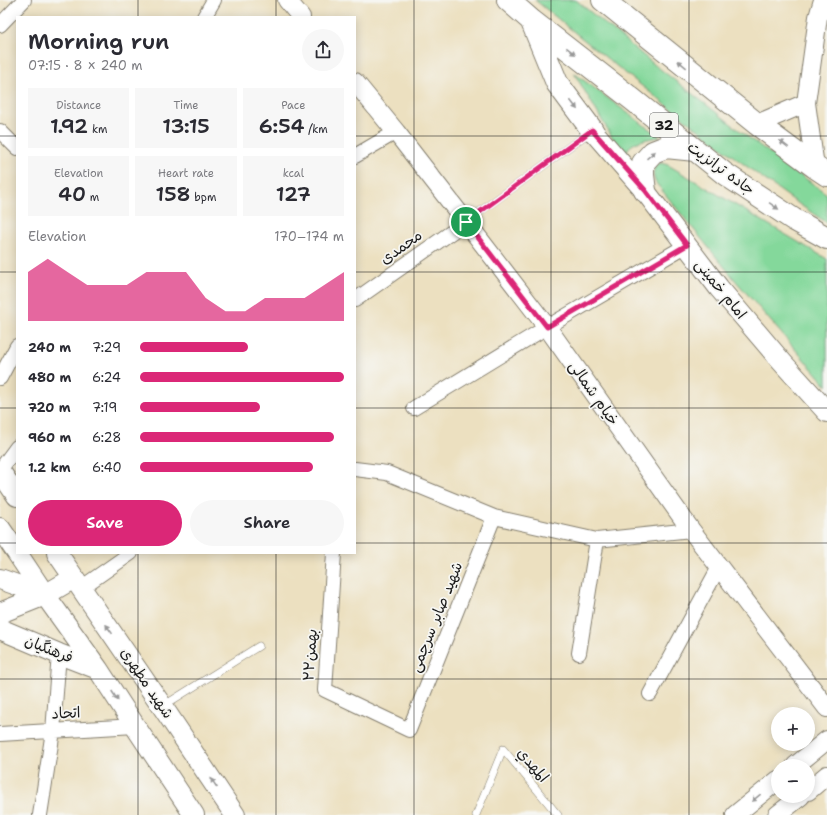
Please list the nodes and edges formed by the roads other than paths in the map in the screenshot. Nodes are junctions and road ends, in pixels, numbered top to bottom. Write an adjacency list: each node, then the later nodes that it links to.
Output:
1 (24, 0): 10 (street)
2 (214, 0): 7 (street)
3 (287, 0): 8 (street)
4 (508, 0): 9 (main road, جاده ترانزیت / 32)
5 (603, 0): 13 (main road, one-way to 5)
6 (823, 0): 12 (street)
7 (205, 16)
8 (300, 16)
9 (532, 21): 14 (main road, امام خمینی, one-way to 14); 18 (main road, جاده ترانزیت / 32, one-way to 18)
10 (0, 25)
11 (356, 84): 16 (street, خیام شمالی)
12 (806, 103): 13 (street); 20 (street)
13 (757, 124): 20 (main road, one-way to 13)
14 (592, 130): 21 (main road, امام خمینی); 22 (lane)
15 (0, 131): 17 (street)
16 (396, 132): 19 (street); 22 (street, خیام شمالی)
17 (16, 147)
18 (695, 150): 21 (main road, one-way to 18); 23 (main road, جاده ترانزیت / 32, one-way to 23)
19 (356, 155)
20 (821, 171)
21 (645, 190): 24 (main road, امام خمینی)
22 (466, 222): 25 (street, محمدی); 26 (street, خیام شمالی)
23 (827, 238)
24 (687, 245): 26 (street); 30 (main road, امام خمینی)
25 (356, 299)
26 (547, 327): 29 (street); 37 (street, خیام شمالی)
27 (16, 348): 28 (street)
28 (0, 378)
29 (414, 408)
30 (827, 412)
31 (16, 448): 33 (street)
32 (356, 468): 35 (street)
33 (0, 471): 34 (main road)
34 (16, 495)
35 (494, 517): 38 (street); 60 (street, شهید صابر سرچمی)
36 (0, 528): 39 (main road)
37 (691, 530): 38 (street); 44 (street, خیام شمالی)
38 (597, 540): 53 (street)
39 (16, 552)
40 (18, 554): 48 (main road)
41 (57, 554): 46 (main road, شهید مطهری)
42 (129, 554): 46 (street)
43 (334, 554): 60 (street, ۲۲بهمن)
44 (719, 567): 56 (street); 58 (street, خیام شمالی)
45 (0, 579): 48 (main road)
46 (77, 583): 48 (main road); 57 (main road, شهید مطهری, one-way to 46)
47 (0, 591): 49 (main road)
48 (45, 595): 50 (main road); 55 (main road)
49 (0, 600)
50 (0, 612)
51 (0, 629): 54 (main road, فرهنگیان)
52 (259, 646): 57 (lane)
53 (579, 653)
54 (59, 654): 55 (main road, فرهنگیان); 61 (street)
55 (98, 669): 59 (main road, one-way to 59)
56 (650, 694)
57 (162, 706): 71 (main road, شهید مطهری, one-way to 57)
58 (827, 708)
59 (135, 726): 61 (street, اتحاد); 70 (main road)
60 (409, 730)
61 (53, 731): 62 (street, اتحاد); 69 (street)
62 (0, 734)
63 (827, 740): 64 (street)
64 (804, 759)
65 (827, 775): 66 (street)
66 (815, 784)
67 (771, 786): 74 (street, one-way to 74)
68 (792, 803): 75 (street)
69 (40, 815)
70 (194, 815)
71 (235, 815)
72 (476, 815): 73 (lane, المهدي)
73 (558, 815)
74 (735, 815)
75 (777, 815)

